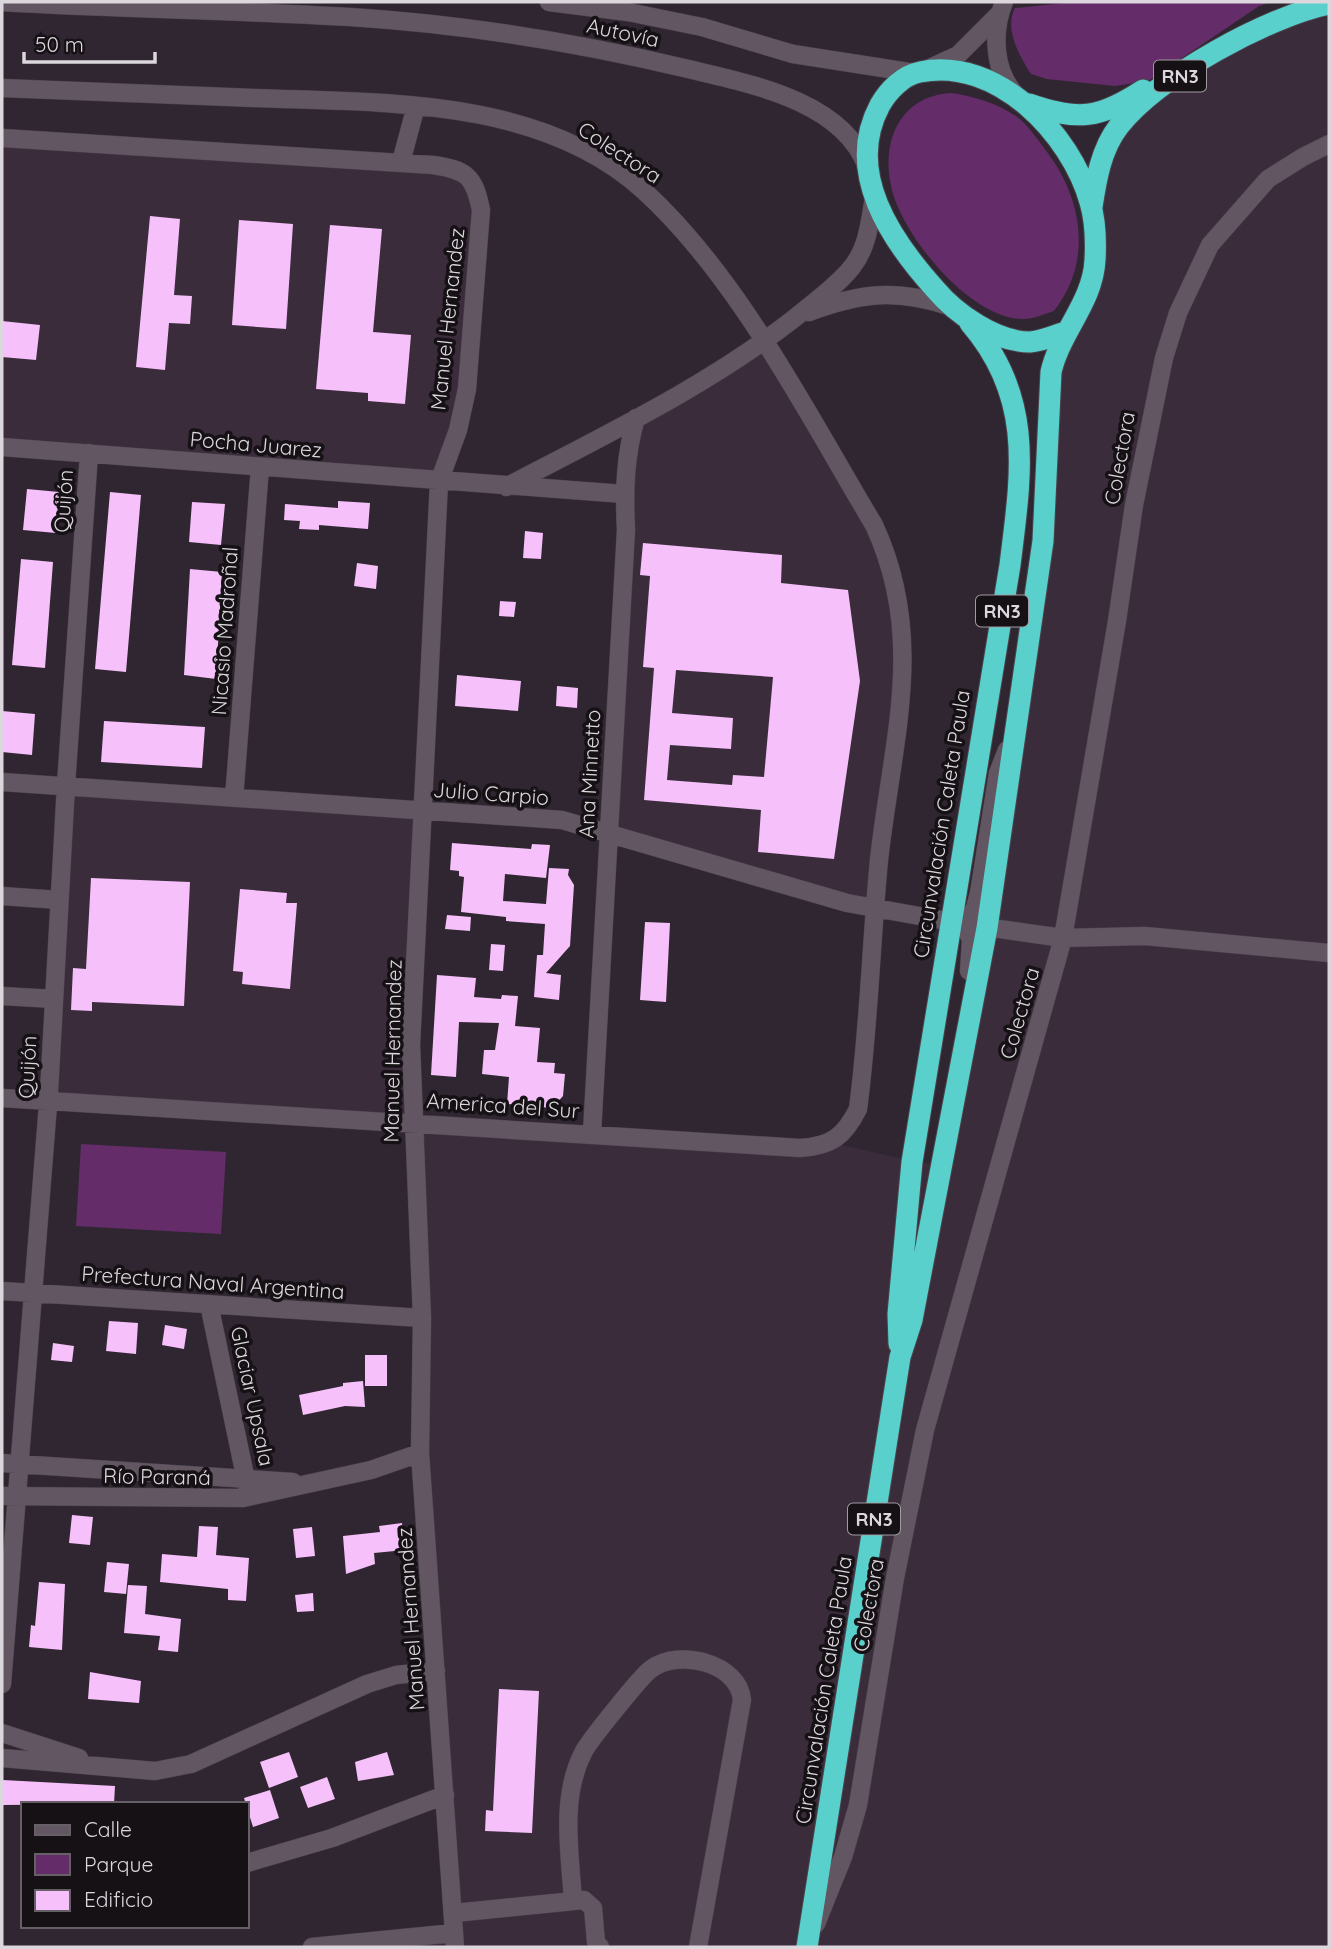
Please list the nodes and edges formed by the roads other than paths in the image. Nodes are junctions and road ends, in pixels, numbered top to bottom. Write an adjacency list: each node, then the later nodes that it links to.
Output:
1 (2, 2): 13 (street, Autovía)
2 (548, 2): 6 (street, Autovía)
3 (1287, 2): 8 (highway, RN3)
4 (1329, 4): 15 (highway, RN3)
5 (1001, 9): 6 (street); 8 (street)
6 (918, 73): 8 (highway, RN3); 13 (highway, RN3)
7 (2, 88): 9 (street, Colectora)
8 (1024, 102): 15 (highway, RN3)
9 (416, 106): 12 (street); 19 (street, Colectora)
10 (2, 138): 12 (street)
11 (1329, 144): 36 (street, Colectora)
12 (401, 162): 24 (street, Manuel Hernandez)
13 (867, 167): 14 (highway, RN3)
14 (874, 197): 16 (highway, RN3); 17 (street)
15 (1092, 209): 18 (highway, RN3)
16 (958, 311): 17 (street); 18 (highway, RN3); 35 (highway, Circunvalación Caleta Paula / RN3)
17 (793, 319): 19 (street)
18 (1065, 332): 35 (highway, Circunvalación Caleta Paula / RN3)
19 (764, 343): 20 (street); 34 (street, Colectora)
20 (636, 418): 25 (street); 26 (street, Ana Minnetto)
21 (2, 447): 22 (street, Pocha Juarez)
22 (89, 453): 23 (street, Pocha Juarez); 28 (street, Quijón)
23 (260, 467): 24 (street, Pocha Juarez); 29 (street, Nicasio Madroñal)
24 (439, 482): 25 (street, Pocha Juarez); 30 (street, Manuel Hernandez)
25 (506, 487): 26 (street, Pocha Juarez)
26 (624, 494): 31 (street, Ana Minnetto)
27 (2, 782): 28 (street, Julio Carpio)
28 (66, 785): 29 (street, Julio Carpio); 33 (street, Quijón)
29 (234, 798): 30 (street, Julio Carpio)
30 (422, 811): 31 (street, Julio Carpio); 42 (street, Manuel Hernandez)
31 (608, 833): 34 (street, Julio Carpio); 43 (street, Ana Minnetto)
32 (2, 896): 33 (street)
33 (59, 900): 39 (street, Quijón)
34 (876, 908): 35 (street, Julio Carpio); 44 (street, Colectora)
35 (969, 924): 36 (street, Julio Carpio); 49 (highway, Circunvalación Caleta Paula / RN3); 49 (highway, Circunvalación Caleta Paula / RN3)
36 (1063, 938): 37 (street, Julio Carpio); 64 (street, Colectora)
37 (1329, 953)
38 (2, 996): 39 (street)
39 (54, 999): 41 (street, Quijón)
40 (2, 1098): 41 (street, America del Sur)
41 (48, 1101): 42 (street, America del Sur); 46 (street, Quijón)
42 (412, 1122): 43 (street, America del Sur); 48 (street, Manuel Hernandez)
43 (592, 1133): 44 (street, America del Sur)
44 (833, 1143)
45 (2, 1291): 46 (street, Prefectura Naval Argentina)
46 (31, 1293): 47 (street, Prefectura Naval Argentina); 51 (street, Quijón)
47 (209, 1304): 48 (street, Prefectura Naval Argentina); 52 (street, Glaciar Upsala)
48 (422, 1318): 50 (street, Manuel Hernandez)
49 (900, 1357): 64 (highway, Circunvalación Caleta Paula / RN3)
50 (421, 1453): 52 (street, Río Paraná); 54 (street, Manuel Hernandez)
51 (10, 1464): 52 (street, Río Paraná); 53 (street, Quijón)
52 (248, 1489): 53 (street, Río Paraná)
53 (9, 1496): 55 (street, Quijón)
54 (436, 1671): 58 (street); 59 (street, Manuel Hernandez)
55 (2, 1684)
56 (2, 1733): 58 (street)
57 (2, 1758): 58 (street)
58 (112, 1768)
59 (445, 1795): 60 (street); 62 (street, Manuel Hernandez)
60 (248, 1863)
61 (573, 1901): 62 (street); 66 (street); 67 (street)
62 (454, 1913): 63 (street, Manuel Hernandez)
63 (455, 1940): 65 (street)
64 (808, 1945)
65 (312, 1947)
66 (600, 1947)
67 (698, 1947)

